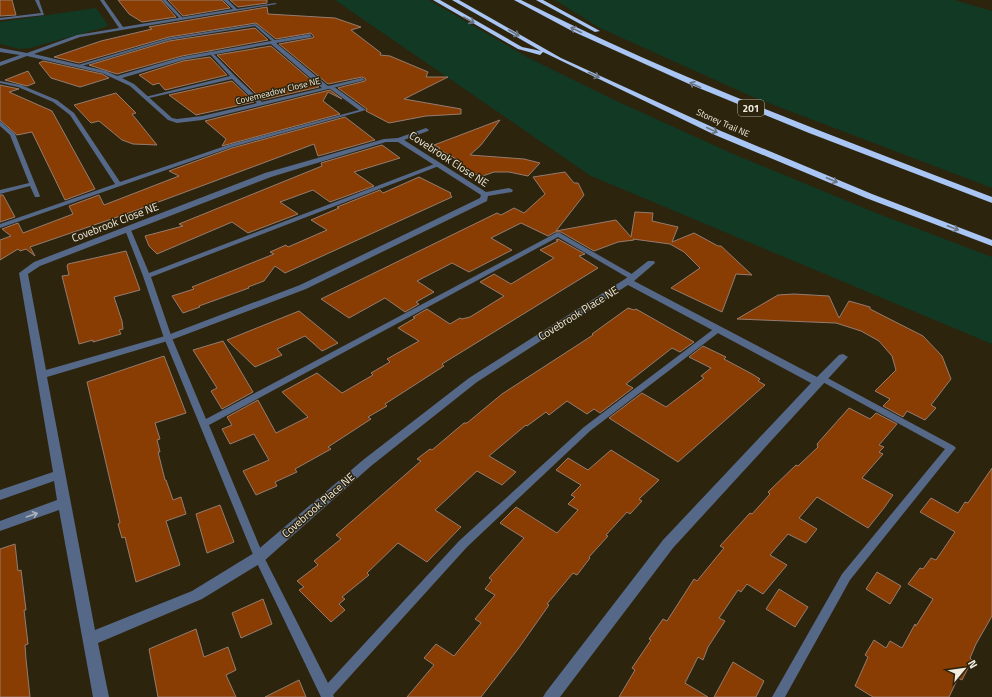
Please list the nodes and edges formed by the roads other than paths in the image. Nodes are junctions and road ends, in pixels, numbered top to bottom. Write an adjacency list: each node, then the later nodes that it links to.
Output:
1 (37, 0): 12 (lane)
2 (102, 0): 13 (street)
3 (164, 0): 11 (lane)
4 (225, 0): 10 (street)
5 (436, 0): 21 (highway, one-way to 21)
6 (455, 0): 21 (highway, Stoney Trail NE, one-way to 21)
7 (517, 0): 42 (highway, 201, one-way to 7)
8 (539, 0): 42 (highway)
9 (275, 4): 10 (street)
10 (236, 10): 11 (street)
11 (181, 18): 13 (street)
12 (0, 19)
13 (120, 28): 14 (street)
14 (100, 33): 19 (street); 20 (street)
15 (310, 36): 16 (street)
16 (273, 42): 18 (street); 23 (lane); 29 (street, Covemeadow Close NE)
17 (0, 50): 19 (street, Covemeadow Close NE)
18 (211, 52): 25 (lane); 26 (street)
19 (26, 54): 20 (street, Covemeadow Close NE); 22 (street)
20 (37, 56): 23 (street, Covemeadow Close NE); 24 (street)
21 (558, 59): 45 (highway, Stoney Trail NE, one-way to 45)
22 (0, 64)
23 (80, 65): 26 (street, Covemeadow Close NE)
24 (0, 71)
25 (233, 77): 30 (lane); 31 (lane)
26 (119, 78): 30 (street, Covemeadow Close NE)
27 (362, 80): 29 (street)
28 (0, 82): 37 (lane)
29 (328, 88): 31 (street, Covemeadow Close NE); 37 (lane)
30 (147, 98): 31 (street, Covemeadow Close NE)
31 (261, 104)
32 (0, 123): 36 (lane)
33 (426, 130): 34 (street)
34 (399, 140): 35 (street, Covebrook Close NE); 44 (street, Covebrook Close NE)
35 (437, 165): 40 (street, Covebrook Close NE); 47 (lane)
36 (32, 184): 39 (lane); 41 (lane)
37 (119, 185): 43 (lane)
38 (509, 190): 40 (street)
39 (0, 192)
40 (485, 194): 50 (street, Covebrook Close NE)
41 (37, 196)
42 (992, 200)
43 (0, 226)
44 (128, 230): 47 (lane); 52 (street, Covebrook Close NE)
45 (992, 243)
46 (651, 263): 48 (street)
47 (147, 276): 50 (lane)
48 (630, 279): 49 (street, Covebrook Place NE); 54 (lane); 59 (street, Covebrook Place NE)
49 (718, 330): 53 (street, Covebrook Place NE); 61 (lane)
50 (168, 338): 52 (street, Covebrook Close NE); 54 (lane)
51 (843, 357): 53 (street)
52 (41, 375): 55 (street, Covebrook Close NE)
53 (820, 380): 63 (street); 64 (lane)
54 (204, 424): 59 (lane)
55 (59, 475): 56 (street); 57 (street)
56 (0, 496)
57 (64, 503): 58 (street, one-way to 57); 60 (street)
58 (0, 526)
59 (259, 557): 60 (street, Covebrook Place NE); 61 (lane)
60 (91, 639): 62 (street)
61 (327, 696)
62 (101, 697)
63 (551, 697)
64 (778, 697)

